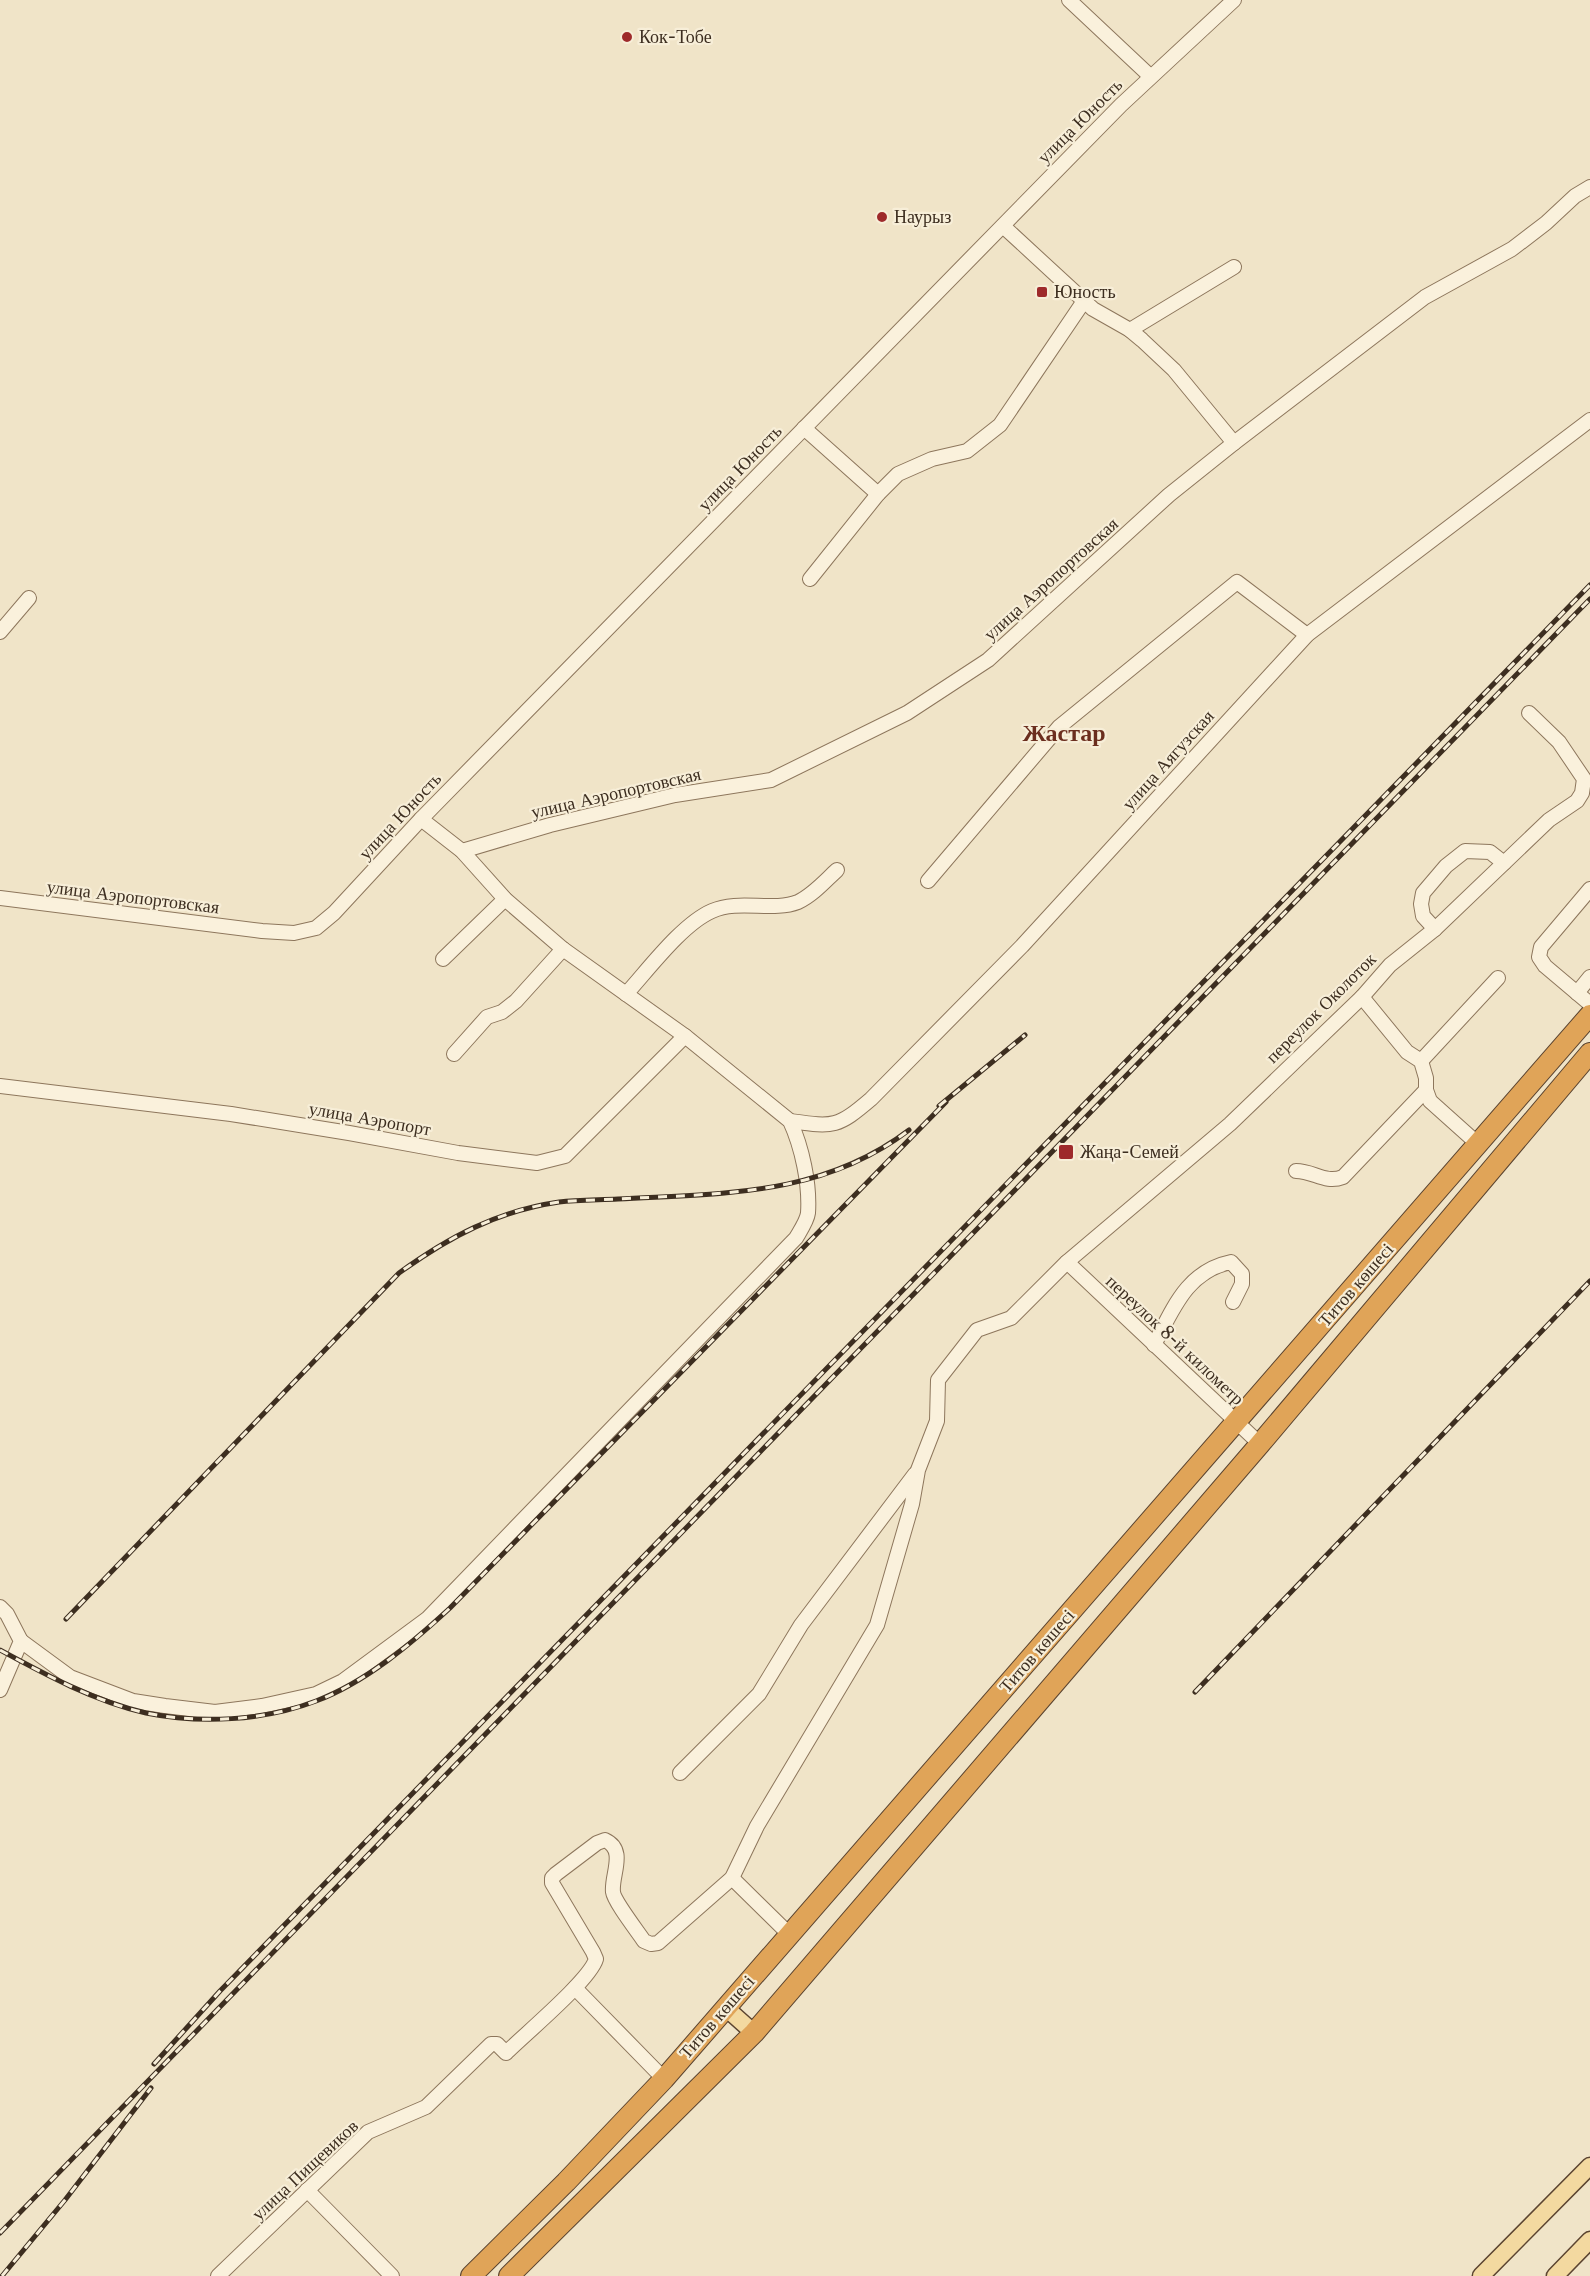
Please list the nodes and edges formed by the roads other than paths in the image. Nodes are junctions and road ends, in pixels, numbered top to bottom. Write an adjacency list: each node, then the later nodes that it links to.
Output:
1 (1069, 0): 3 (street)
2 (1234, 0): 3 (street, улица Юность)
3 (1150, 76): 5 (street, улица Юность)
4 (1590, 187): 11 (street, улица Аэропортовская)
5 (1003, 226): 7 (street); 10 (street, улица Юность)
6 (1234, 267): 8 (street)
7 (1084, 302): 8 (street); 12 (street)
8 (1130, 330): 11 (street)
9 (1590, 420): 16 (street, улица Аягузская)
10 (804, 429): 12 (street); 18 (street, улица Юность)
11 (1234, 443): 19 (street, улица Аэропортовская)
12 (878, 494): 13 (street)
13 (810, 579)
14 (29, 598): 15 (street)
15 (0, 633)
16 (1307, 635): 22 (street); 43 (street, улица Аягузская)
17 (1529, 713): 20 (street, переулок Околоток)
18 (422, 819): 19 (street); 27 (street, улица Юность)
19 (462, 851): 25 (street)
20 (1504, 862): 26 (street, переулок Околоток); 26 (street)
21 (837, 870): 33 (street)
22 (928, 881)
23 (1590, 889): 32 (street)
24 (0, 898): 27 (street, улица Аэропортовская)
25 (505, 899): 28 (street); 29 (street)
26 (1436, 929): 34 (street, переулок Околоток)
27 (262, 931)
28 (562, 949): 33 (street); 39 (street)
29 (443, 959)
30 (1590, 977): 32 (street)
31 (1498, 978): 40 (street)
32 (1577, 993): 35 (street)
33 (626, 994): 37 (street)
34 (1362, 997): 40 (street); 46 (street, переулок Околоток)
35 (1590, 1004)
36 (1590, 1015): 44 (highway, Титов көшесі)
37 (685, 1036): 41 (street, улица Аэропорт); 43 (street)
38 (1590, 1053): 50 (highway, Титов көшесі)
39 (454, 1054)
40 (1421, 1061): 42 (street)
41 (0, 1086)
42 (1426, 1090): 44 (street); 45 (street)
43 (790, 1121): 53 (street)
44 (1478, 1144): 49 (highway, Титов көшесі)
45 (1296, 1171)
46 (1066, 1262): 48 (street, переулок 8-й километр); 51 (street, переулок Околоток)
47 (1233, 1302): 48 (street)
48 (1155, 1345): 49 (street, переулок 8-й километр)
49 (1236, 1423): 50 (street, переулок 8-й километр); 57 (highway, Титов көшесі)
50 (1260, 1444): 60 (highway, Титов көшесі)
51 (918, 1470): 55 (street); 56 (street)
52 (0, 1607): 53 (street)
53 (21, 1641): 54 (street)
54 (0, 1690)
55 (680, 1773)
56 (732, 1878): 57 (street); 58 (street)
57 (790, 1935): 59 (highway, Титов көшесі)
58 (575, 1988): 61 (street); 63 (street, улица Пищевиков)
59 (726, 2008): 60 (main road); 61 (highway, Титов көшесі)
60 (754, 2034): 68 (highway, Титов көшесі)
61 (664, 2079): 67 (highway, Титов көшесі)
62 (1590, 2166): 69 (main road)
63 (308, 2190): 65 (street, улица Пищевиков); 66 (street)
64 (1590, 2240): 70 (main road)
65 (218, 2276)
66 (392, 2276)
67 (471, 2276)
68 (509, 2276)
69 (1481, 2276)
70 (1555, 2276)

